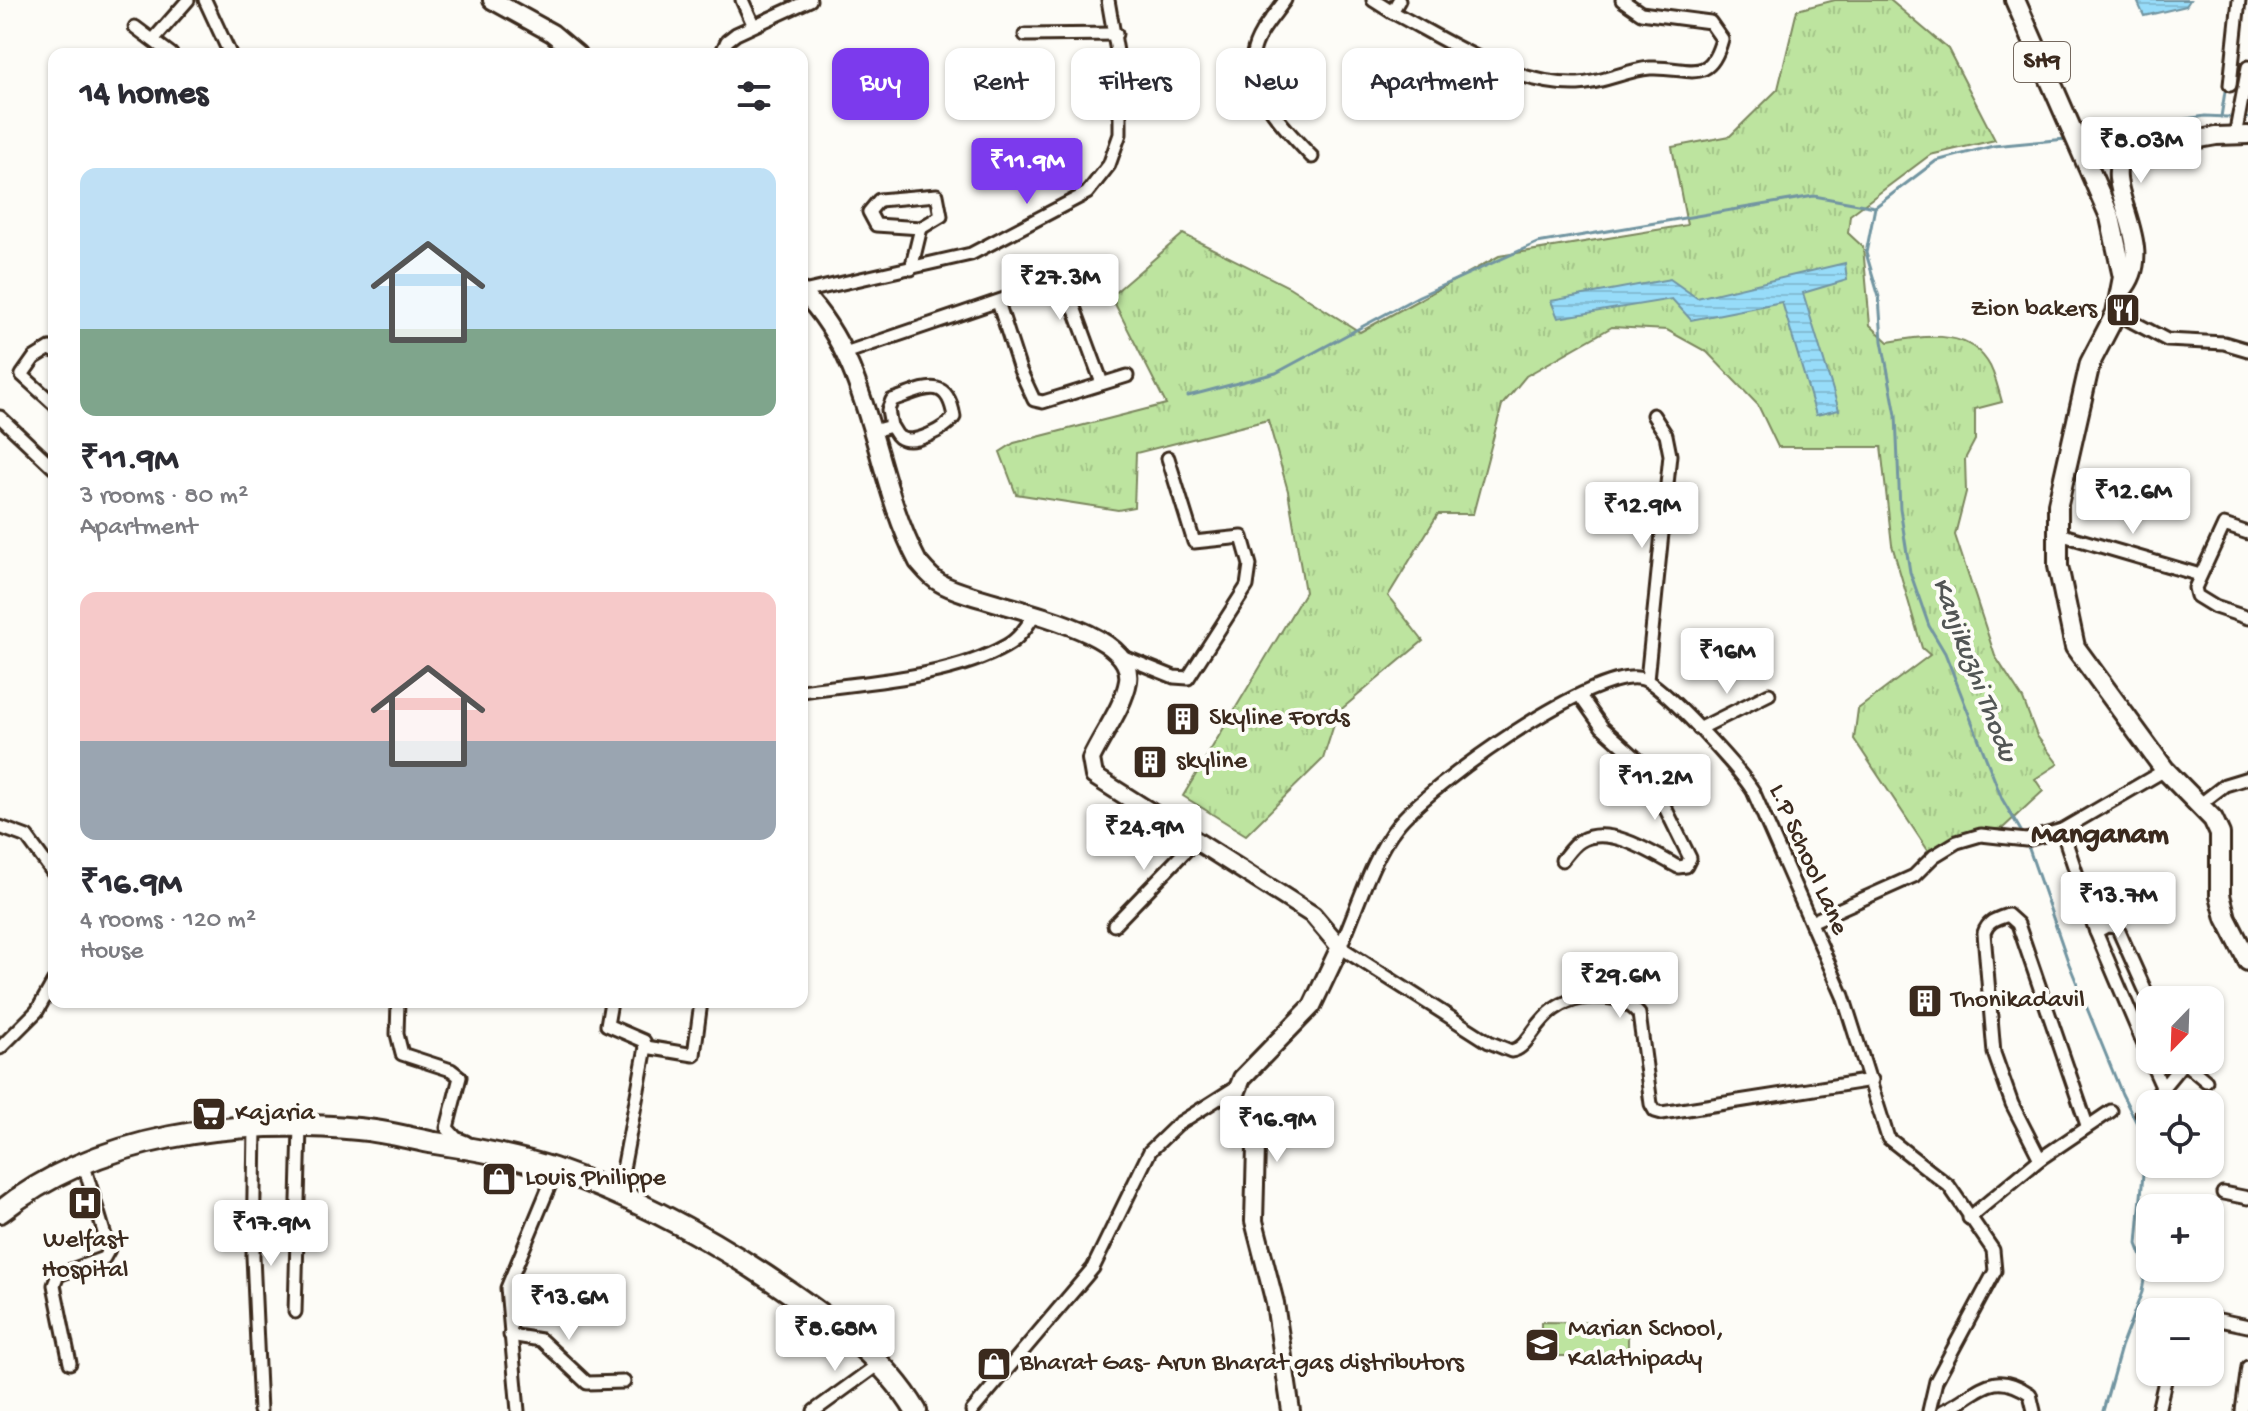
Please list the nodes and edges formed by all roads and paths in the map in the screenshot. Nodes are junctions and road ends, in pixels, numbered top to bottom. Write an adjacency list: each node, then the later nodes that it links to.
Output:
1 (188, 0): 18 (street)
2 (205, 0): 20 (street)
3 (492, 0): 21 (main road)
4 (742, 0): 14 (street)
5 (810, 0): 14 (street)
6 (1108, 0): 16 (street)
7 (1285, 0): 26 (street)
8 (1373, 0): 13 (street)
9 (1399, 0): 13 (street)
10 (1622, 0): 13 (street)
11 (2015, 0): 30 (main road, SH9)
12 (2239, 0): 24 (street)
13 (1392, 12)
14 (753, 24): 22 (street)
15 (135, 27): 18 (street)
16 (1116, 34): 17 (street); 28 (street)
17 (1025, 35)
18 (153, 40): 19 (street)
19 (163, 48)
20 (227, 48)
21 (570, 48)
22 (724, 48)
23 (2248, 69): 25 (street)
24 (2230, 85)
25 (2242, 135): 30 (main road)
26 (1312, 157)
27 (921, 228): 27 (street); 28 (street)
28 (911, 269): 29 (street)
29 (808, 291)
30 (2122, 291): 33 (main road, SH9)
31 (808, 301): 36 (main road)
32 (998, 302): 36 (street); 38 (street); 38 (street)
33 (2116, 313): 35 (street); 46 (main road, SH9)
34 (48, 349): 39 (street)
35 (2248, 350)
36 (845, 353): 43 (main road)
37 (1127, 376): 38 (street)
38 (1102, 383)
39 (48, 399)
40 (1653, 415): 52 (street)
41 (0, 417): 45 (street)
42 (891, 426): 42 (street); 43 (street)
43 (873, 431): 49 (main road)
44 (1168, 458): 51 (street)
45 (48, 462)
46 (2056, 533): 48 (street); 57 (main road, SH9)
47 (2248, 533): 48 (street)
48 (2200, 575): 50 (street)
49 (1035, 614): 51 (main road); 53 (street)
50 (2248, 618)
51 (1118, 655): 62 (main road)
52 (1647, 680): 55 (street); 56 (street, L.P School Lane)
53 (808, 690)
54 (1769, 694): 56 (street)
55 (1580, 696): 63 (street); 68 (street)
56 (1699, 729): 65 (street, L.P School Lane)
57 (2165, 770): 59 (main road, SH9); 61 (street)
58 (2248, 778): 59 (street)
59 (2199, 805): 69 (main road, SH9)
60 (0, 827): 64 (street)
61 (2062, 830): 65 (street); 67 (street)
62 (1195, 841): 66 (street); 68 (main road)
63 (1562, 860)
64 (48, 866)
65 (1811, 922): 81 (street, L.P School Lane)
66 (1114, 925)
67 (2096, 932): 70 (street); 75 (street)
68 (1340, 947): 81 (street); 83 (main road)
69 (2248, 961)
70 (2143, 986)
71 (48, 992): 77 (street)
72 (398, 1008): 89 (street)
73 (610, 1008): 76 (street)
74 (700, 1008): 76 (street)
75 (2136, 1027)
76 (646, 1047): 94 (street)
77 (0, 1048)
78 (2156, 1074): 84 (street)
79 (2173, 1074): 84 (street)
80 (2198, 1074): 82 (street)
81 (1872, 1080): 97 (street, L.P School Lane)
82 (2206, 1081)
83 (1238, 1086): 111 (street); 112 (main road)
84 (2163, 1089)
85 (2111, 1111): 86 (street)
86 (2087, 1125): 90 (street); 90 (street)
87 (300, 1126): 88 (highway); 89 (highway); 98 (street)
88 (255, 1127): 91 (highway); 107 (street)
89 (497, 1154): 92 (highway)
90 (2040, 1159): 97 (street)
91 (83, 1162): 96 (highway); 102 (street)
92 (556, 1170): 94 (highway); 101 (street)
93 (2223, 1193): 95 (street)
94 (618, 1196): 103 (highway)
95 (2248, 1198)
96 (0, 1212)
97 (1969, 1218): 113 (street, L.P School Lane)
98 (295, 1312)
99 (2224, 1321): 100 (street)
100 (2248, 1326)
101 (510, 1335): 105 (street); 108 (street)
102 (70, 1363)
103 (880, 1363): 109 (street); 110 (highway)
104 (2248, 1367): 117 (street)
105 (624, 1382)
106 (2164, 1386): 116 (street)
107 (260, 1411)
108 (518, 1411)
109 (814, 1411)
110 (916, 1411)
111 (972, 1411)
112 (1291, 1411)
113 (1929, 1411)
114 (1943, 1411): 115 (street)
115 (2034, 1411)
116 (2158, 1411)
117 (2242, 1411)

